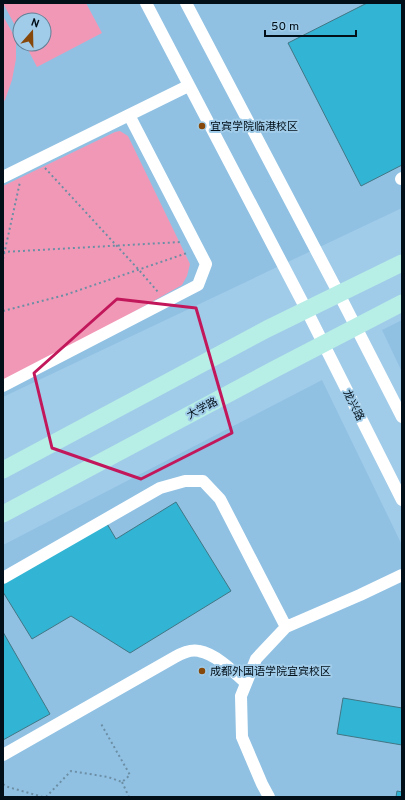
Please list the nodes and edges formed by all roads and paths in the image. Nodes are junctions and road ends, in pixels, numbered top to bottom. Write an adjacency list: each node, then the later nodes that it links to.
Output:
1 (146, 3): 3 (street, 龙兴路)
2 (186, 3): 14 (street)
3 (188, 86): 4 (street); 17 (street, 龙兴路)
4 (129, 115): 5 (street); 8 (street)
5 (37, 160): 6 (street); 9 (path)
6 (23, 167): 7 (street); 10 (path)
7 (3, 177)
8 (196, 245): 9 (path); 13 (path); 15 (street)
9 (117, 246): 10 (path); 13 (path)
10 (4, 252): 11 (path)
11 (3, 259)
12 (402, 263): 14 (main road)
13 (139, 270): 15 (path); 18 (path)
14 (339, 294): 17 (main road); 19 (street)
15 (166, 301): 21 (street)
16 (402, 303): 19 (main road, 大学路)
17 (306, 309): 20 (street, 龙兴路); 23 (main road)
18 (3, 311)
19 (356, 327): 20 (main road, 大学路); 22 (street)
20 (324, 344): 24 (street, 龙兴路); 25 (main road, 大学路)
21 (3, 386)
22 (402, 417)
23 (3, 470)
24 (402, 500)
25 (3, 514)
26 (402, 575): 28 (street)
27 (3, 578): 28 (street)
28 (286, 627): 29 (street)
29 (246, 683): 31 (street); 36 (street)
30 (100, 722): 32 (path)
31 (3, 755)
32 (122, 782): 34 (path); 35 (path)
33 (3, 784): 34 (path)
34 (44, 797)
35 (129, 797)
36 (269, 797)

